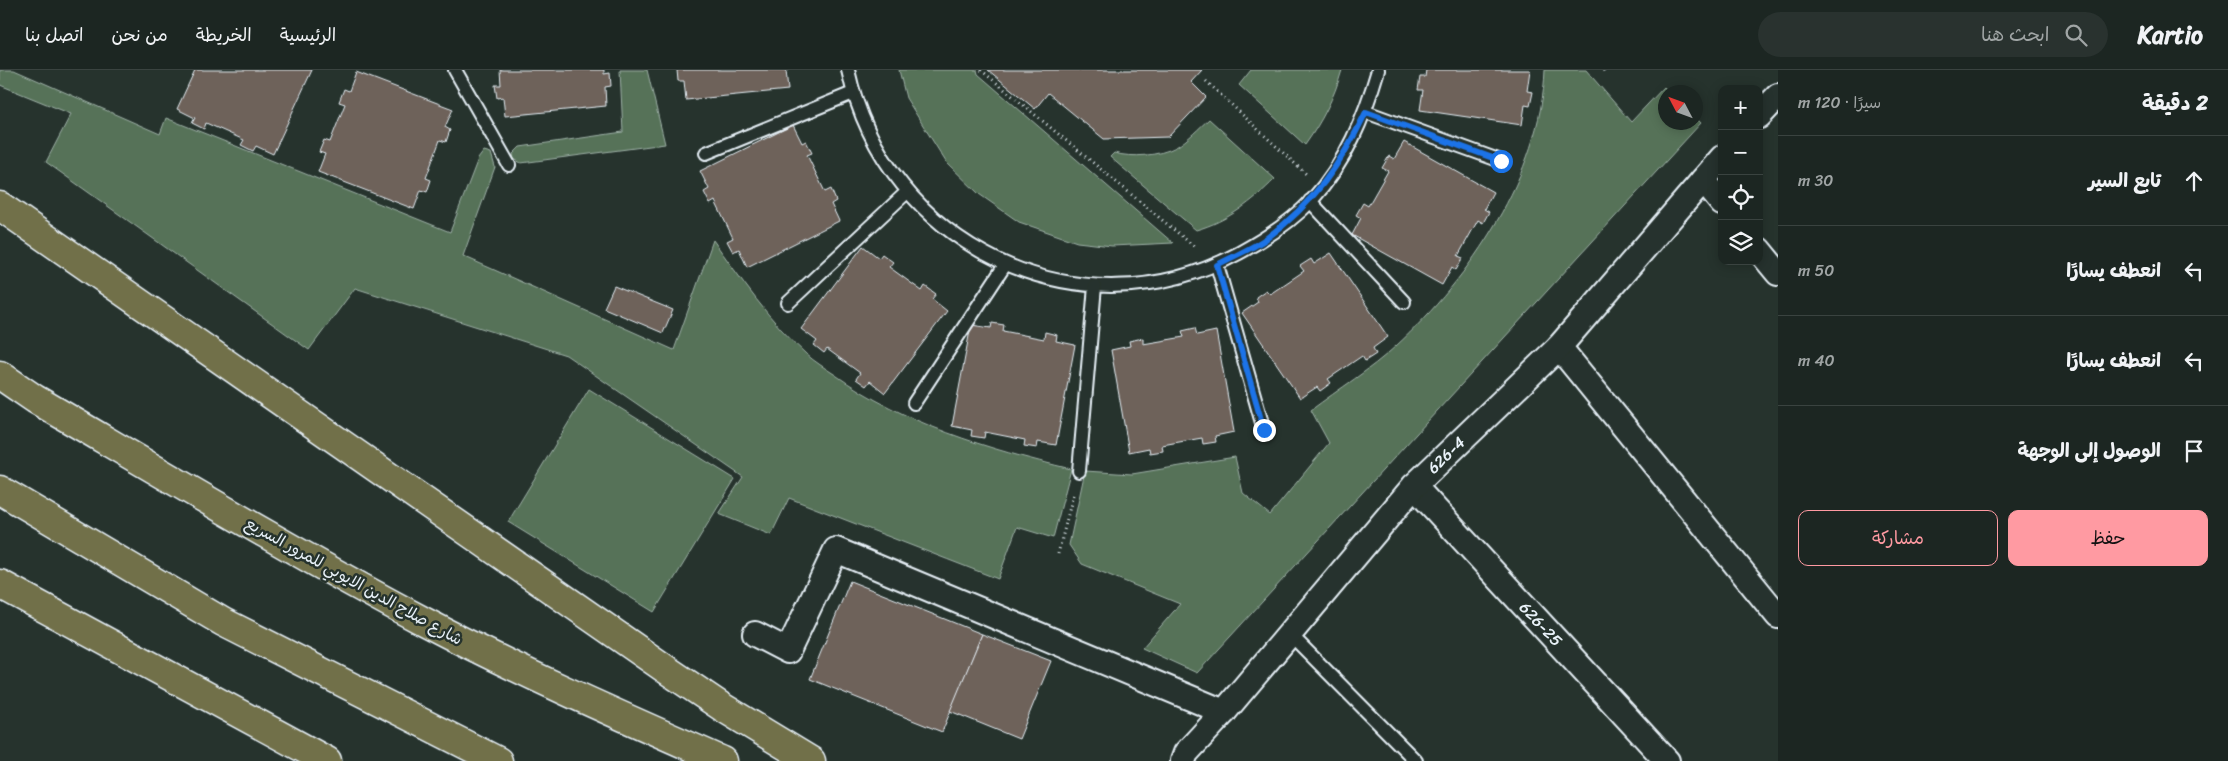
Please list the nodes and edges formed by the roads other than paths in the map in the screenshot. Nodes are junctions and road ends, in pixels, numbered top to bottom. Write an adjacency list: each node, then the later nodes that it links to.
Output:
1 (848, 70): 4 (lane)
2 (1378, 70): 6 (lane)
3 (452, 71): 11 (lane)
4 (853, 93): 8 (lane); 13 (lane)
5 (1778, 96): 7 (street)
6 (1366, 112): 9 (lane); 15 (lane)
7 (1763, 112)
8 (706, 153)
9 (1501, 161)
10 (1718, 163): 12 (street, 626-4)
11 (509, 165)
12 (1703, 180): 14 (street); 24 (street, 626-4)
13 (907, 192): 18 (lane); 23 (lane)
14 (1718, 198)
15 (1310, 201): 19 (lane); 22 (lane)
16 (0, 206): 39 (highway)
17 (1763, 255): 20 (street)
18 (1005, 264): 21 (lane); 26 (lane)
19 (1217, 265): 21 (lane); 27 (lane)
20 (1778, 273)
21 (1095, 286): 28 (lane)
22 (1404, 302)
23 (788, 303)
24 (1559, 347): 29 (street, 626-4); 32 (street)
25 (0, 375): 38 (highway, شارع صلاح الدين الايوبي للمرور السريع)
26 (914, 403)
27 (1264, 430)
28 (1078, 470)
29 (1414, 486): 33 (street, 626-4); 42 (street, 626-25)
30 (0, 490): 37 (highway)
31 (0, 584): 36 (highway)
32 (1778, 616)
33 (1289, 633): 35 (street, 626-4); 41 (lane)
34 (755, 634): 35 (street)
35 (1224, 712): 40 (street, 626-4)
36 (327, 761)
37 (498, 761)
38 (723, 761)
39 (811, 761)
40 (1183, 761)
41 (1416, 761)
42 (1667, 761)

